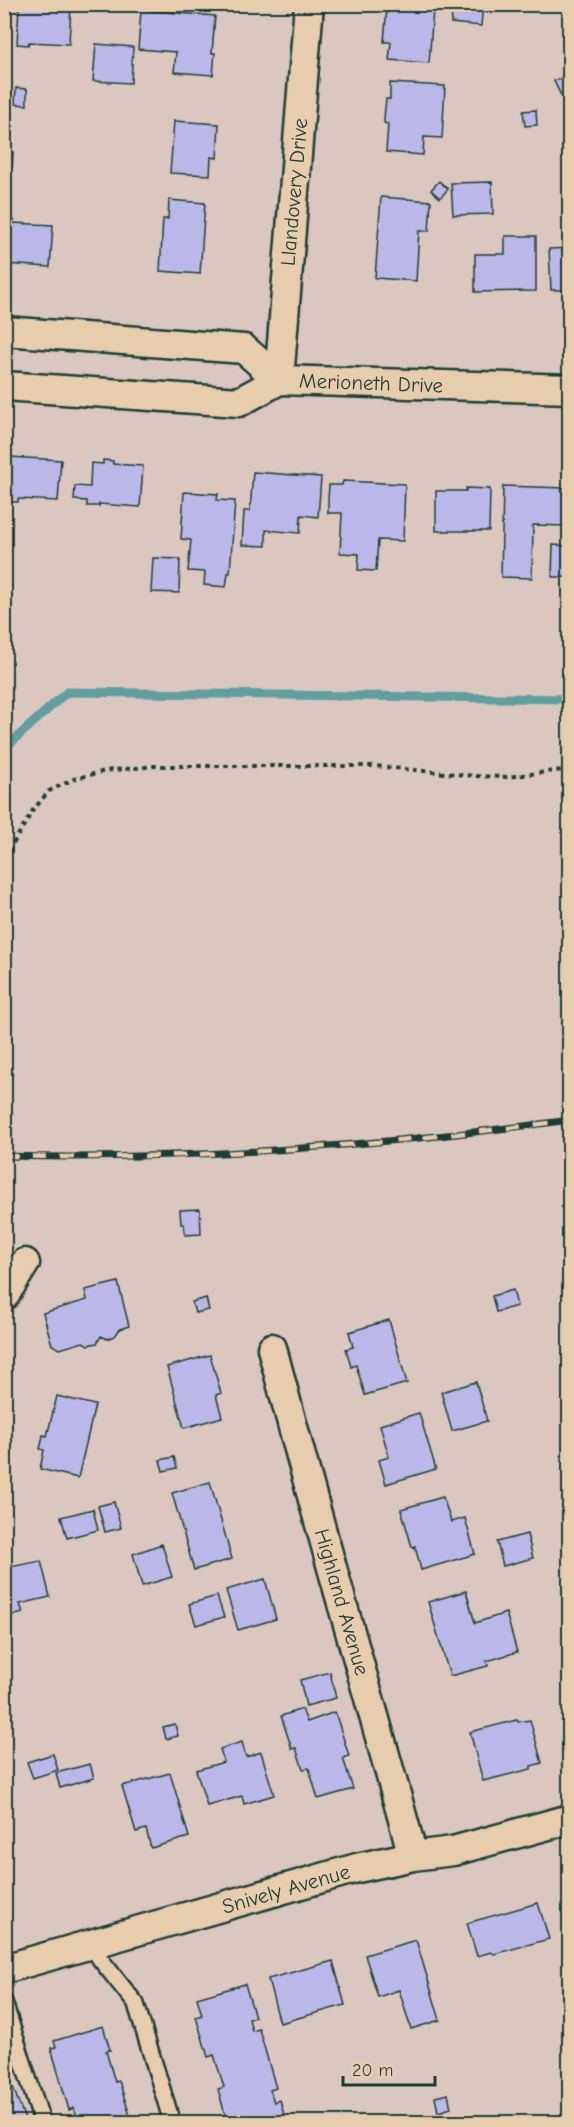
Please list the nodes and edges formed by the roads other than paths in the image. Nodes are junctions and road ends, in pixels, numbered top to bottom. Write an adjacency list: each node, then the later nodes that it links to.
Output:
1 (309, 4): 3 (street, Llandovery Drive)
2 (4, 332): 3 (street, Merioneth Drive)
3 (279, 380): 4 (street); 5 (street, Merioneth Drive)
4 (4, 386)
5 (570, 389)
6 (25, 1263): 7 (street)
7 (4, 1296)
8 (272, 1348): 10 (street, Highland Avenue)
9 (570, 1819): 10 (street, Snively Avenue)
10 (413, 1857): 11 (street, Snively Avenue)
11 (89, 1945): 12 (street, Snively Avenue); 15 (lane)
12 (4, 1969)
13 (5, 2008): 14 (lane)
14 (42, 2122)
15 (172, 2122)

